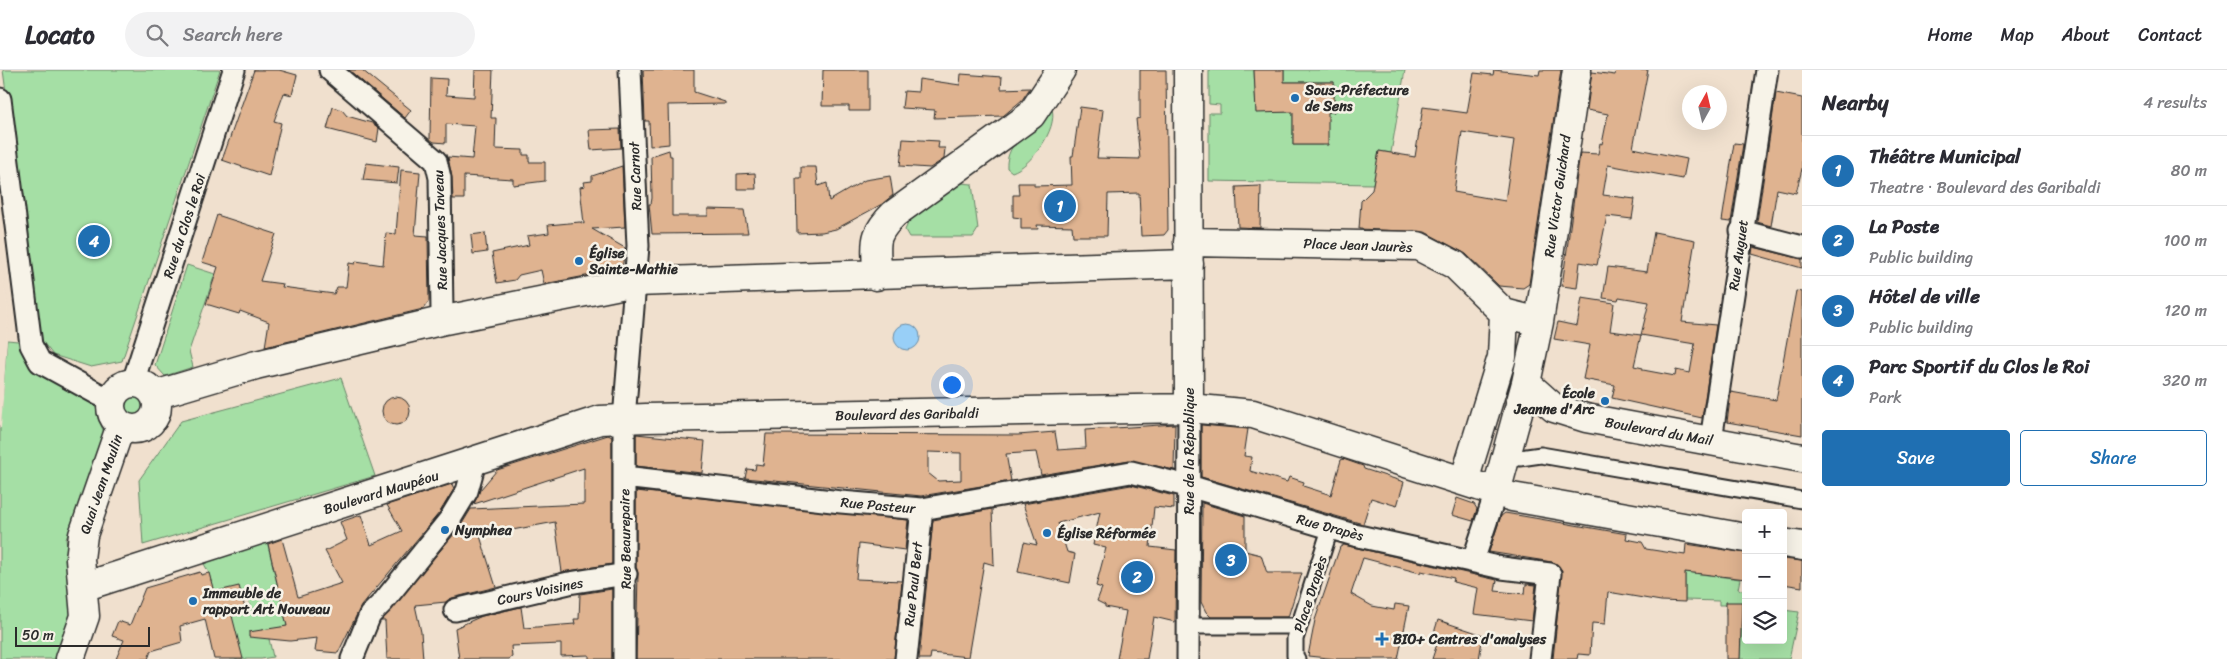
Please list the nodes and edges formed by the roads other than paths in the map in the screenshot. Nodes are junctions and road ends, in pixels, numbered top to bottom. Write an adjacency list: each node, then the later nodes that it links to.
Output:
1 (234, 70): 18 (street, Rue du Clos le Roi)
2 (330, 70): 15 (street, Rue Jacques Taveau)
3 (630, 70): 13 (street, Rue Carnot)
4 (1062, 70): 12 (main road)
5 (1188, 70): 11 (main road, Rue de la République)
6 (1577, 70): 16 (main road, Rue Victor Guichard)
7 (1767, 70): 9 (street, Rue Auguet)
8 (0, 99): 18 (street)
9 (1741, 231): 10 (street); 22 (street, Rue Auguet)
10 (1802, 247)
11 (1188, 253): 12 (main road); 14 (main road, Place Jean Jaurès); 19 (main road, Rue de la République)
12 (876, 276): 13 (main road)
13 (648, 281): 15 (main road); 20 (street, Rue Carnot)
14 (1504, 313): 16 (main road); 27 (main road)
15 (445, 320): 18 (main road)
16 (1539, 322): 17 (main road, Rue Victor Guichard)
17 (1526, 383): 22 (main road, Boulevard du Mail); 29 (main road, Rue Victor Guichard)
18 (134, 391): 21 (main road); 21 (main road)
19 (1189, 408): 20 (main road, Boulevard des Garibaldi); 27 (main road); 28 (street, Rue de la République)
20 (624, 419): 25 (main road, Boulevard Maupéou); 26 (street, Rue Beaurepaire)
21 (121, 425): 38 (main road, Quai Jean Moulin)
22 (1711, 440): 24 (main road, Boulevard du Mail)
23 (1520, 458): 30 (street)
24 (1802, 458)
25 (475, 462): 38 (main road, Boulevard Maupéou); 43 (street)
26 (624, 477): 31 (street, Rue Pasteur); 37 (street, Rue Beaurepaire)
27 (1464, 481): 29 (main road)
28 (1188, 486): 31 (street, Rue Pasteur); 32 (street, Rue Drapès); 40 (street, Rue de la République)
29 (1496, 492): 33 (main road); 36 (street)
30 (1802, 500)
31 (922, 509): 45 (street, Rue Paul Bert)
32 (1330, 529): 36 (street, Rue Drapès); 41 (street, Place Drapès)
33 (1742, 537)
34 (1787, 544): 35 (main road)
35 (1802, 546)
36 (1473, 561): 48 (street, Rue Drapès)
37 (626, 574): 39 (street, Cours Voisines); 44 (street, Rue Beaurepaire)
38 (83, 587): 42 (main road, Quai Jean Moulin)
39 (455, 610)
40 (1189, 626): 41 (street); 46 (street, Rue de la République)
41 (1299, 626): 47 (street, Place Drapès)
42 (70, 659)
43 (352, 659)
44 (624, 659)
45 (906, 659)
46 (1188, 659)
47 (1297, 659)
48 (1540, 659)

